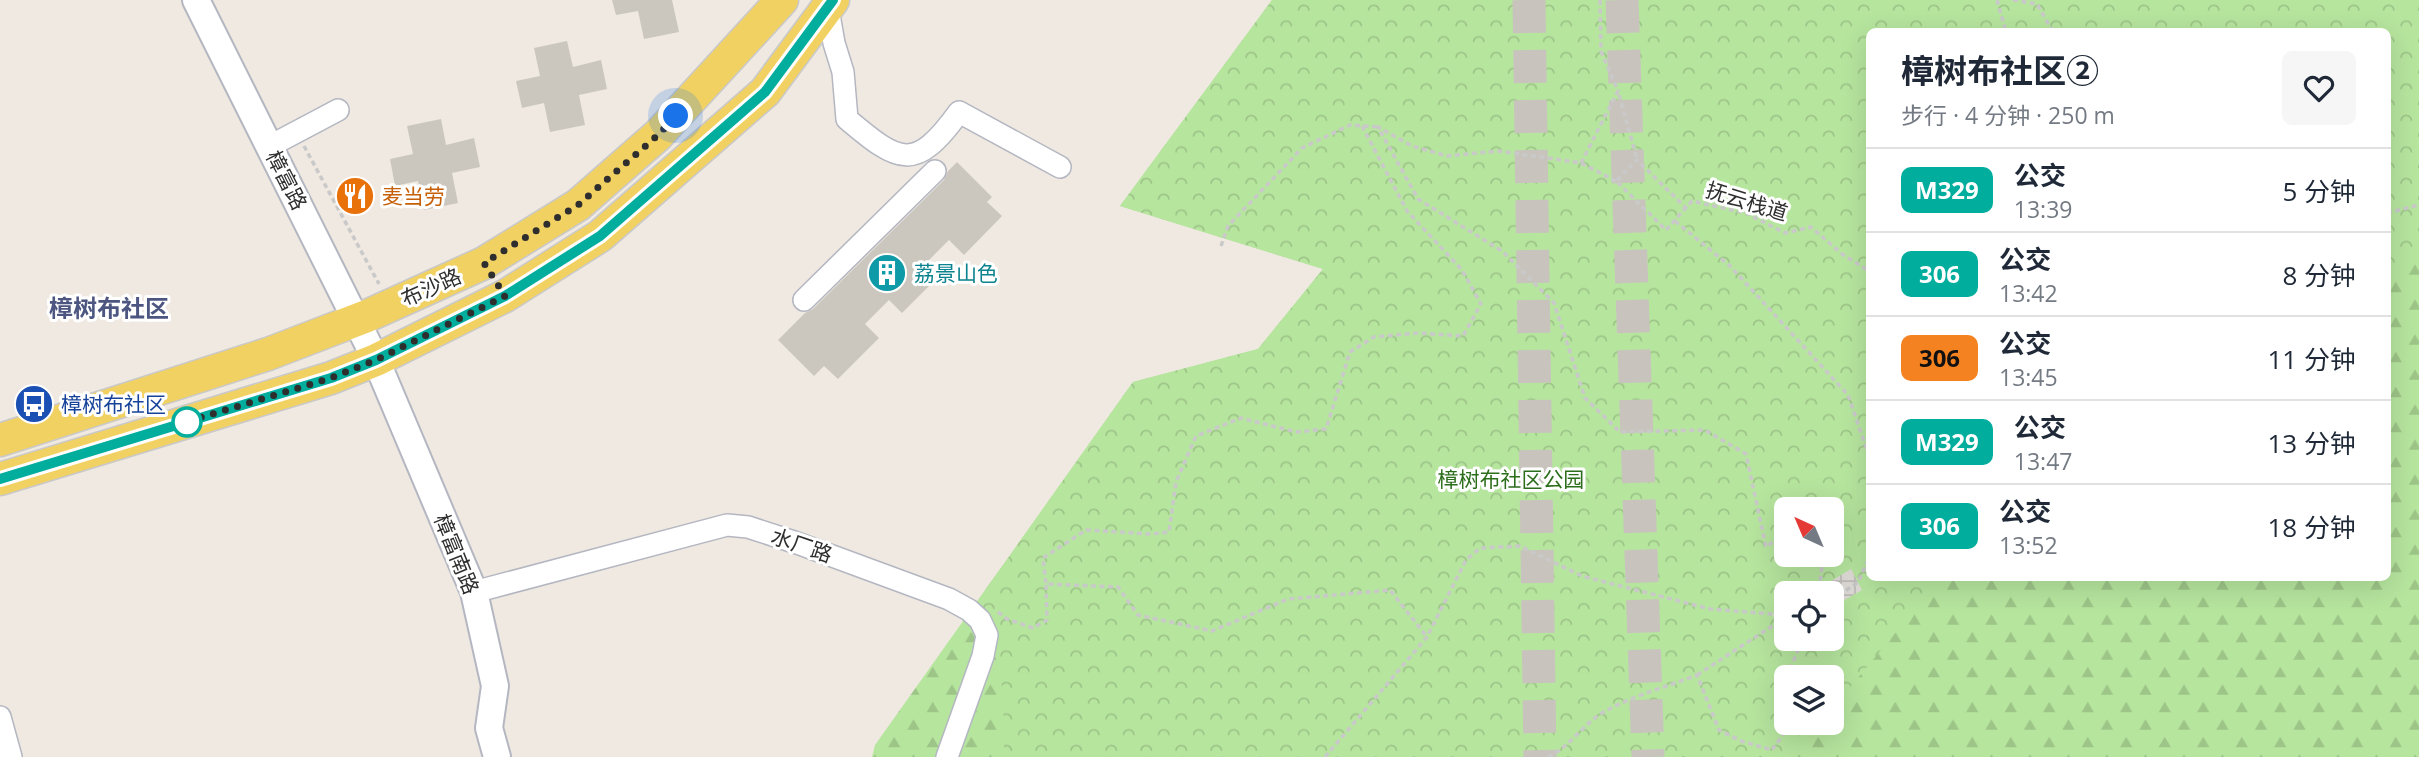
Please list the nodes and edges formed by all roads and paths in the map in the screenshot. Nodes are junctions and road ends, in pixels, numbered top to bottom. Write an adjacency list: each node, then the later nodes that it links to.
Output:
1 (196, 0): 14 (street, 樟富路)
2 (782, 0): 25 (main road, 布沙路)
3 (1600, 0): 9 (path)
4 (1997, 0): 7 (path)
5 (2013, 0): 8 (path)
6 (831, 4): 17 (street); 27 (main road, 布沙路)
7 (2005, 28)
8 (2051, 28)
9 (1618, 91): 15 (path); 16 (path)
10 (338, 110): 13 (street)
11 (1362, 126): 12 (path); 24 (path); 37 (path)
12 (1378, 127): 16 (path); 35 (path)
13 (296, 132): 14 (street); 29 (path)
14 (270, 146): 30 (street, 樟富路)
15 (1637, 160): 19 (path); 21 (path)
16 (1581, 163): 19 (path)
17 (1060, 167)
18 (935, 171): 28 (street)
19 (1616, 181): 23 (path)
20 (2419, 205): 22 (path)
21 (1687, 209): 23 (path); 26 (path, 抚云栈道)
22 (2391, 212)
23 (1675, 221): 33 (path)
24 (1221, 246)
25 (484, 263): 27 (main road); 29 (main road, 布沙路)
26 (1866, 269)
27 (505, 296): 31 (main road, 布沙路)
28 (804, 300)
29 (390, 305): 30 (main road, 布沙路)
30 (357, 320): 31 (street, 樟富路); 32 (main road, 布沙路)
31 (376, 360): 34 (main road, 布沙路); 38 (street, 樟富南路)
32 (0, 440)
33 (1866, 447)
34 (0, 479)
35 (1774, 541)
36 (1866, 565): 39 (path)
37 (1046, 584): 40 (path); 43 (path)
38 (474, 592): 40 (street, 水厂路); 50 (street, 樟富南路)
39 (1844, 592)
40 (969, 610): 51 (street)
41 (1772, 614): 43 (path)
42 (1774, 625): 44 (path)
43 (1427, 638): 52 (path)
44 (1698, 675): 46 (path); 53 (path)
45 (0, 717): 49 (street)
46 (1783, 735)
47 (0, 751): 48 (street)
48 (2, 757)
49 (11, 757)
50 (497, 757)
51 (947, 757)
52 (1325, 757)
53 (1548, 757)

